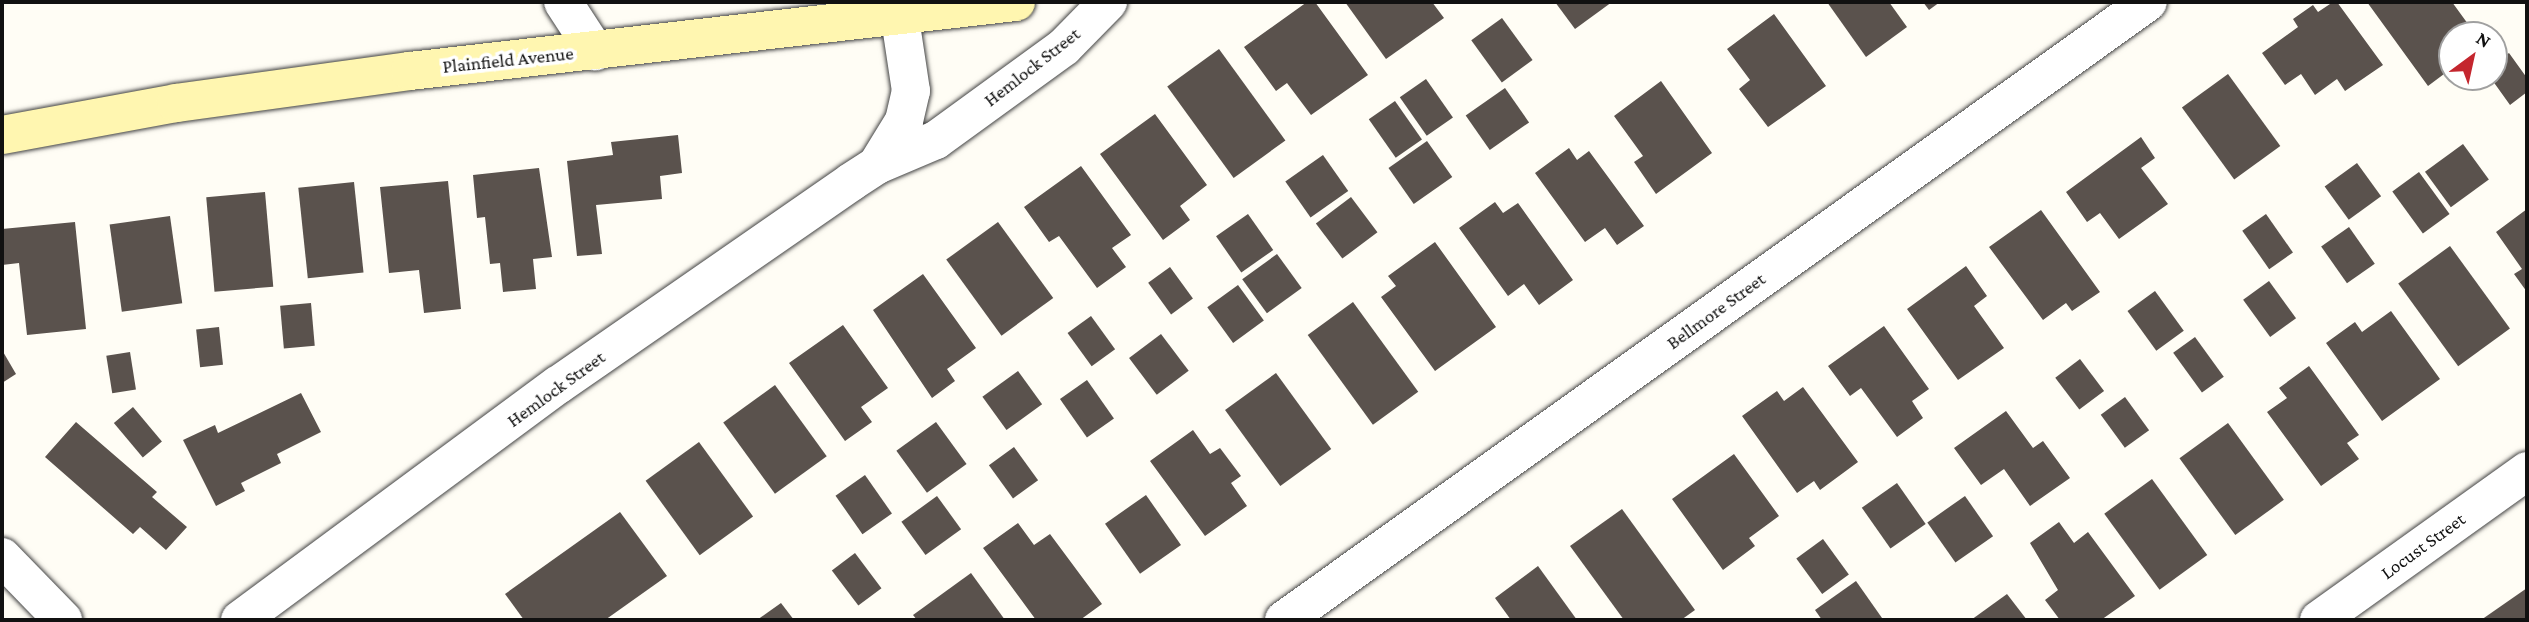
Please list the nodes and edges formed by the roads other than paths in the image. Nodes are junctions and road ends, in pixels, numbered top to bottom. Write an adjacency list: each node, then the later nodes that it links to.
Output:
1 (563, 2): 6 (street)
2 (1016, 2): 5 (main road, Plainfield Avenue)
3 (1108, 2): 8 (street, Hemlock Street)
4 (2148, 2): 13 (street, Bellmore Street)
5 (900, 18): 6 (main road, Plainfield Avenue); 8 (street, Hemlock Street)
6 (595, 51): 7 (main road, Plainfield Avenue)
7 (2, 135)
8 (877, 165): 12 (street, Hemlock Street)
9 (2527, 471): 14 (street, Locust Street)
10 (2, 557): 11 (street)
11 (63, 620)
12 (240, 620)
13 (1284, 620)
14 (2319, 620)

